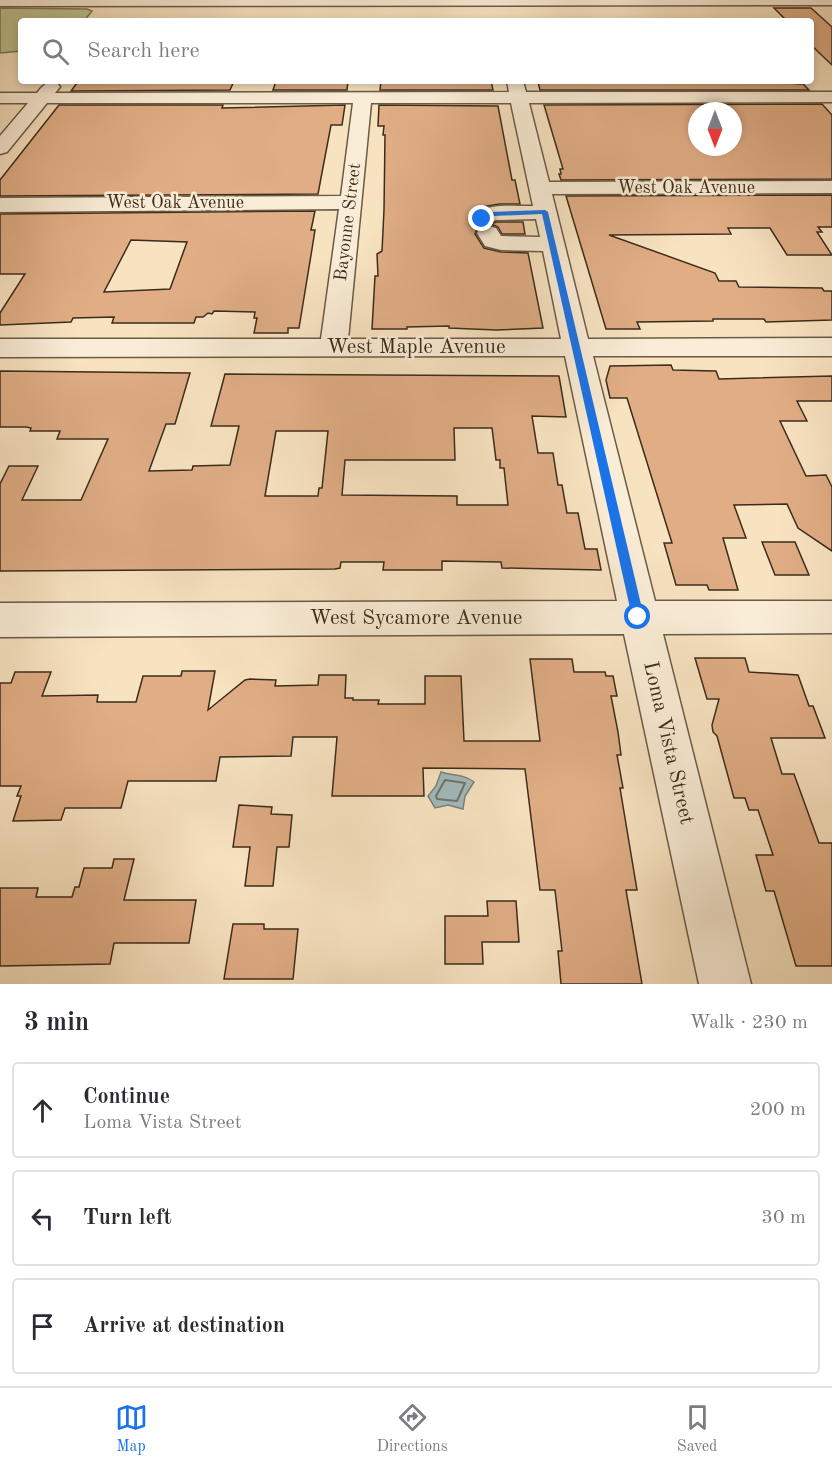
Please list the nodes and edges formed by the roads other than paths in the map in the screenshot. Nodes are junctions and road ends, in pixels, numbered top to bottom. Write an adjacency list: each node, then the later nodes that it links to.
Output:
1 (45, 1): 2 (street); 11 (street)
2 (123, 1): 3 (street); 13 (street)
3 (202, 1): 4 (street); 14 (street)
4 (280, 1): 5 (street); 15 (street)
5 (360, 1): 6 (street)
6 (430, 1): 7 (street)
7 (577, 1): 8 (street)
8 (602, 1): 9 (street)
9 (719, 1): 10 (street); 12 (street)
10 (832, 1)
11 (0, 2)
12 (730, 15)
13 (109, 17)
14 (192, 18)
15 (273, 18)
16 (54, 84): 23 (street)
17 (248, 84): 24 (street)
18 (790, 84): 20 (street)
19 (517, 89): 20 (street); 25 (street); 30 (street, Loma Vista Street)
20 (801, 97): 21 (street)
21 (832, 97)
22 (0, 98): 23 (street)
23 (42, 98): 24 (street); 26 (street)
24 (243, 98): 25 (street)
25 (363, 98): 28 (street, Bayonne Street)
26 (0, 148)
27 (832, 188): 30 (street, West Oak Avenue)
28 (351, 202): 29 (street, West Oak Avenue); 31 (street, Bayonne Street)
29 (0, 205)
30 (546, 215): 30 (street); 32 (street, Loma Vista Street)
31 (334, 346): 32 (street, West Maple Avenue); 34 (street, West Maple Avenue)
32 (577, 347): 33 (street, West Maple Avenue); 35 (street, Loma Vista Street)
33 (832, 347)
34 (0, 348)
35 (638, 617): 36 (street, West Sycamore Avenue); 37 (street, West Sycamore Avenue); 38 (street, Loma Vista Street)
36 (832, 617)
37 (0, 620)
38 (725, 984)

